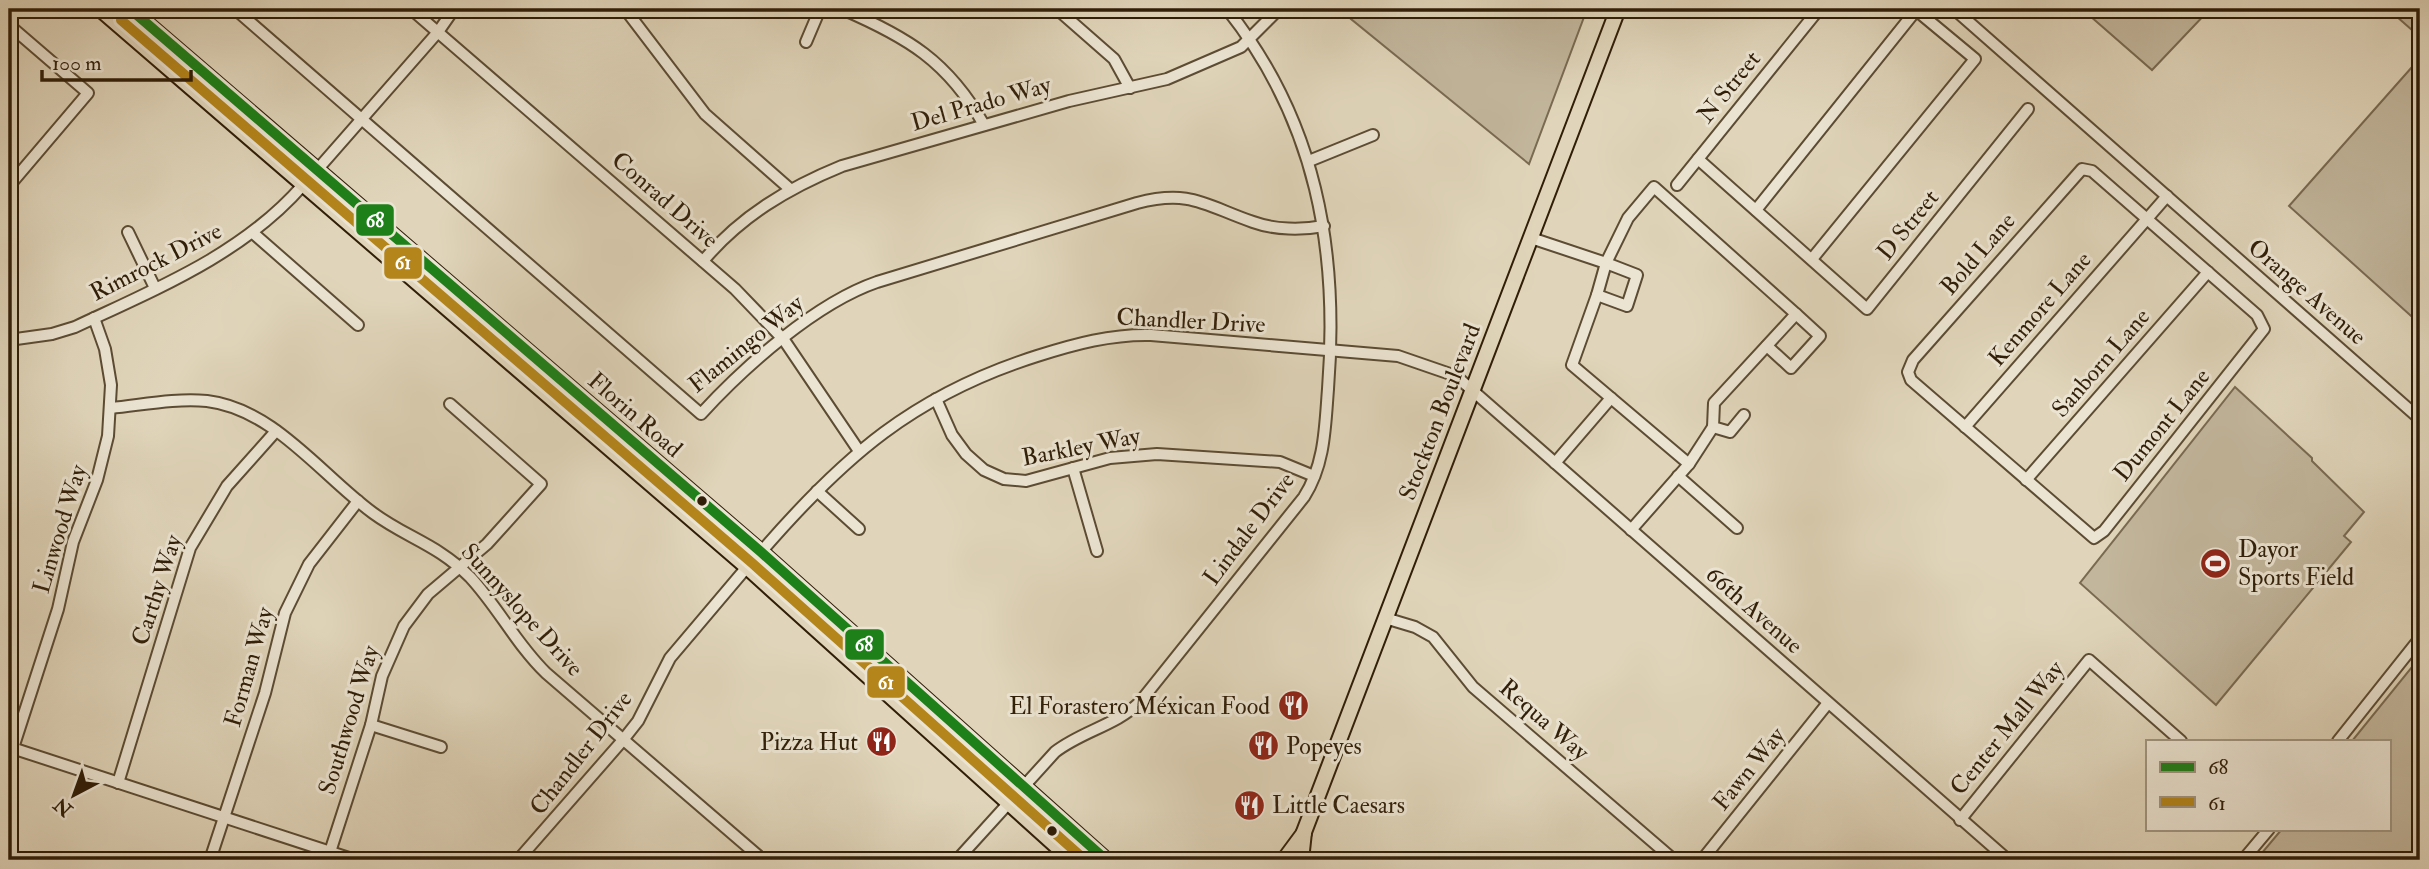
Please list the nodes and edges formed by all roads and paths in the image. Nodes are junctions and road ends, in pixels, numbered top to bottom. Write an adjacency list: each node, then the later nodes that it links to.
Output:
1 (100, 9): 27 (main road, Florin Road)
2 (130, 9): 28 (main road, Florin Road)
3 (235, 9): 22 (street, Flamingo Way)
4 (411, 9): 17 (street, Conrad Drive)
5 (454, 9): 17 (street)
6 (625, 9): 33 (street)
7 (820, 9): 19 (street)
8 (842, 9): 23 (street)
9 (1057, 9): 20 (street)
10 (1227, 9): 18 (street, Lindale Drive)
11 (1279, 9): 18 (street, Del Prado Way)
12 (1618, 9): 40 (main road, Stockton Boulevard)
13 (1819, 9): 25 (street, N Street)
14 (1917, 9): 35 (street); 41 (street)
15 (1954, 9): 34 (street, Orange Avenue)
16 (9, 24): 31 (street)
17 (438, 32): 22 (street); 42 (street, Conrad Drive)
18 (1250, 39): 20 (street, Del Prado Way); 26 (street, Lindale Drive)
19 (806, 42)
20 (1130, 88): 23 (street, Del Prado Way)
21 (2028, 109): 41 (street, D Street)
22 (361, 117): 28 (street); 51 (street, Flamingo Way)
23 (984, 125): 33 (street, Del Prado Way)
24 (1373, 135): 26 (street)
25 (1698, 159): 29 (street, N Street); 35 (street, N Street)
26 (1309, 161): 37 (street, Lindale Drive)
27 (282, 167): 28 (main road); 30 (main road, Florin Road)
28 (317, 170): 32 (main road, Florin Road)
29 (1677, 184)
30 (303, 185): 32 (main road); 39 (street, Rimrock Drive); 76 (main road, Florin Road)
31 (9, 186)
32 (339, 189): 78 (main road, Florin Road)
33 (790, 189): 42 (street, Del Prado Way)
34 (2167, 196): 36 (street); 60 (street, Orange Avenue)
35 (1756, 210): 41 (street, N Street)
36 (2147, 219): 44 (street, Dumont Lane); 62 (street, Kenmore Lane); 62 (street, Bold Lane)
37 (1324, 226): 51 (street, Flamingo Way); 53 (street, Lindale Drive)
38 (128, 232): 45 (street)
39 (253, 233): 45 (street, Rimrock Drive); 49 (street)
40 (1531, 237): 43 (street); 54 (main road, Stockton Boulevard)
41 (1812, 259)
42 (704, 261): 51 (street, Conrad Drive)
43 (1606, 263): 46 (street); 46 (street); 47 (street)
44 (2208, 272): 70 (street, Sanborn Lane); 70 (street, Dumont Lane)
45 (155, 288): 48 (street, Rimrock Drive)
46 (1597, 295): 55 (street)
47 (1796, 314): 52 (street); 52 (street)
48 (94, 318): 50 (street, Rimrock Drive); 58 (street, Linwood Way)
49 (358, 325)
50 (9, 340)
51 (784, 340): 64 (street, Conrad Drive)
52 (1767, 346): 61 (street)
53 (1331, 351): 54 (street, Chandler Drive); 56 (street, Chandler Drive); 69 (street, Lindale Drive)
54 (1472, 390): 65 (street, 66th Avenue); 82 (main road, Stockton Boulevard)
55 (1611, 398): 65 (street); 66 (street)
56 (936, 399): 64 (street, Chandler Drive); 67 (street, Barkley Way)
57 (450, 404): 79 (street, Southwood Way)
58 (111, 408): 63 (street, Sunnyslope Drive); 89 (street, Linwood Way)
59 (1744, 415): 61 (street)
60 (2420, 419)
61 (1713, 427): 66 (street)
62 (1965, 427): 70 (street, Dumont Lane)
63 (276, 431): 72 (street, Sunnyslope Drive); 91 (street, Carthy Way)
64 (859, 451): 71 (street, Chandler Drive)
65 (1555, 463): 75 (street, 66th Avenue)
66 (1689, 464): 68 (street)
67 (1073, 468): 69 (street, Barkley Way); 77 (street)
68 (1678, 476): 73 (street); 75 (street)
69 (1314, 477): 92 (street, Lindale Drive)
70 (2026, 481)
71 (817, 491): 74 (street); 78 (street, Chandler Drive)
72 (358, 501): 79 (street, Sunnyslope Drive); 94 (street, Forman Way)
73 (1737, 528)
74 (859, 529)
75 (1631, 530): 84 (street, 66th Avenue)
76 (727, 550): 78 (main road); 80 (main road, Florin Road)
77 (1097, 551)
78 (761, 552): 81 (main road, Florin Road)
79 (460, 567): 85 (street, Southwood Way); 86 (street, Sunnyslope Drive)
80 (747, 568): 81 (main road); 86 (street, Chandler Drive); 93 (main road, Florin Road)
81 (780, 571): 92 (main road, Florin Road)
82 (1385, 618): 97 (main road, Stockton Boulevard); 108 (street, Requa Way)
83 (2420, 638): 88 (street)
84 (1828, 703): 95 (street, 66th Avenue); 109 (street, Fawn Way)
85 (371, 725): 90 (street); 98 (street, Southwood Way)
86 (623, 740): 101 (street, Chandler Drive); 102 (street, Sunnyslope Drive)
87 (2180, 740): 95 (street, Center Mall Way)
88 (2339, 740)
89 (11, 747): 91 (street)
90 (441, 747)
91 (118, 783): 94 (street)
92 (1023, 785): 93 (street, Lindale Drive); 105 (main road, Florin Road)
93 (1008, 802): 103 (street, Lindale Drive); 104 (main road, Florin Road)
94 (225, 819): 98 (street); 99 (street, Forman Way)
95 (1960, 820): 110 (street, 66th Avenue)
96 (2268, 830): 111 (street)
97 (1304, 832): 106 (main road, Stockton Boulevard); 107 (main road, Stockton Boulevard)
98 (330, 852): 100 (street)
99 (210, 860)
100 (355, 860)
101 (518, 860)
102 (763, 860)
103 (957, 860)
104 (1072, 860)
105 (1106, 860)
106 (1284, 860)
107 (1301, 860)
108 (1674, 860)
109 (1702, 860)
110 (2008, 860)
111 (2244, 860)

